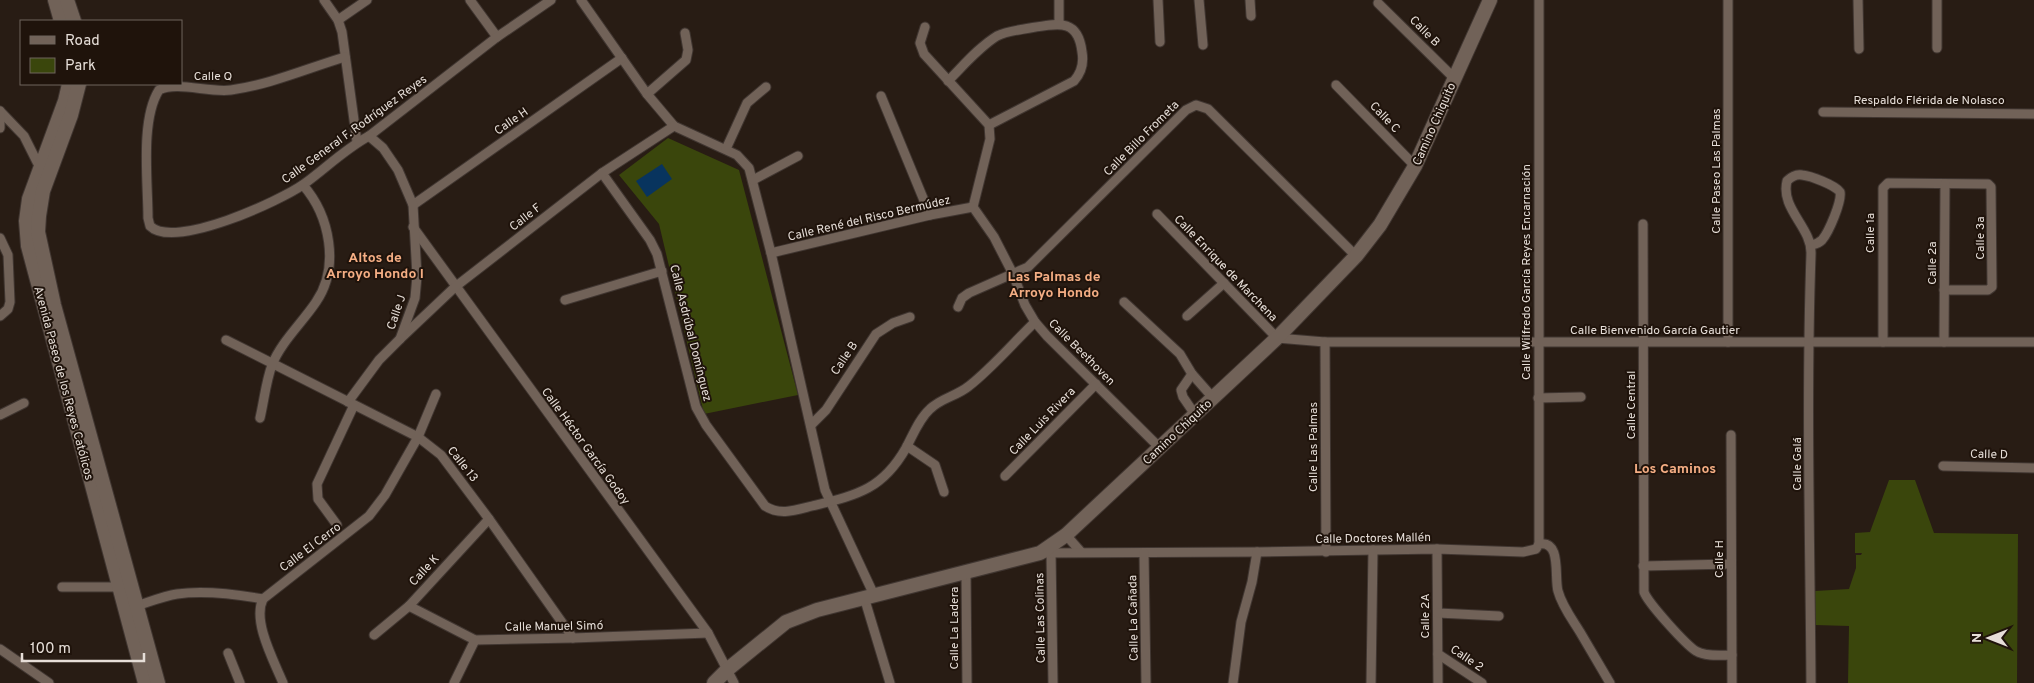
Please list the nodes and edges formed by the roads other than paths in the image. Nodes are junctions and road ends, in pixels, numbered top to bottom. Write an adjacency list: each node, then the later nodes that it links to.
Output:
1 (55, 0): 19 (main road)
2 (67, 0): 20 (main road)
3 (324, 0): 21 (street)
4 (367, 0): 21 (street)
5 (470, 0): 25 (street)
6 (551, 0): 25 (street, Calle General F. Rodríguez Reyes)
7 (581, 0): 31 (street)
8 (1059, 0): 22 (street)
9 (1158, 0): 26 (street)
10 (1199, 0): 27 (street)
11 (1250, 0): 18 (street)
12 (1490, 0): 32 (main road, Camino Chiquito)
13 (1539, 0): 83 (street, Calle Wilfredo García Reyes Encarnación)
14 (1728, 0): 85 (street, Calle Paseo Las Palmas)
15 (1858, 0): 29 (street)
16 (1937, 0): 28 (street)
17 (1378, 3): 32 (street, Calle B)
18 (1251, 16)
19 (61, 20)
20 (74, 20)
21 (338, 20): 30 (street)
22 (1059, 23): 33 (street); 44 (street)
23 (925, 27): 33 (street)
24 (685, 33): 38 (street)
25 (497, 37): 46 (street, Calle General F. Rodríguez Reyes)
26 (1160, 42)
27 (1203, 45)
28 (1937, 48)
29 (1859, 49)
30 (345, 57): 47 (street); 62 (street, Calle Q)
31 (622, 58): 38 (street); 56 (street, Calle H)
32 (1454, 78): 50 (main road, Camino Chiquito)
33 (948, 81): 44 (street)
34 (69, 85): 51 (main road, Avenida Paseo de los Reyes Católicos)
35 (79, 85): 51 (main road, Avenida Paseo de los Reyes Católicos)
36 (1336, 85): 50 (street, Calle C)
37 (766, 87): 48 (street)
38 (647, 94): 43 (street)
39 (880, 96): 59 (street)
40 (0, 111): 45 (street); 51 (street)
41 (1823, 112): 42 (street, Respaldo Flérida de Nolasco)
42 (2034, 114)
43 (674, 126): 48 (street); 52 (street, Calle F)
44 (989, 126): 57 (street)
45 (0, 128)
46 (369, 136): 47 (street, Calle General F. Rodríguez Reyes); 56 (street, Calle J)
47 (357, 142): 55 (street, Calle General F. Rodríguez Reyes)
48 (726, 149): 53 (street)
49 (798, 156): 53 (street)
50 (1415, 166): 66 (main road, Camino Chiquito)
51 (45, 168): 124 (main road, Avenida Paseo de los Reyes Católicos)
52 (602, 173): 67 (street, Calle Asdrúbal Domínguez); 70 (street, Calle F)
53 (753, 180): 65 (street)
54 (1945, 184): 71 (street, Calle 2a); 71 (street, Calle 3a); 86 (street, Calle 1a)
55 (303, 185): 62 (street, Calle General F. Rodríguez Reyes); 90 (street)
56 (413, 205): 61 (street, Calle J)
57 (973, 207): 59 (street, Calle René del Risco Bermúdez); 68 (street, Calle Beethoven)
58 (1157, 214): 69 (street, Calle Enrique de Marchena)
59 (930, 215): 65 (street, Calle René del Risco Bermúdez)
60 (1643, 224): 84 (street, Calle Central)
61 (413, 227): 70 (street, Calle Héctor García Godoy); 80 (street, Calle J)
62 (153, 229)
63 (0, 238): 75 (street)
64 (1812, 245): 64 (street); 89 (street, Calle Galá)
65 (771, 254): 102 (street)
66 (1356, 256): 68 (street, Calle Billo Frometa); 79 (main road, Camino Chiquito)
67 (662, 271): 72 (street); 111 (street, Calle Asdrúbal Domínguez)
68 (1013, 274): 74 (street, Calle Billo Frometa); 78 (street, Calle Beethoven)
69 (1224, 283): 76 (street); 79 (street, Calle Enrique de Marchena)
70 (455, 287): 80 (street, Calle F); 135 (street, Calle Héctor García Godoy)
71 (1944, 290): 87 (street, Calle 2a)
72 (565, 300)
73 (1124, 302): 91 (street)
74 (958, 307)
75 (0, 316)
76 (1187, 316)
77 (910, 317): 102 (street, Calle B)
78 (1035, 322): 92 (street, Calle Beethoven); 105 (street, Calle Asdrúbal Domínguez)
79 (1277, 338): 82 (street, Calle Bienvenido García Gautier); 96 (main road, Camino Chiquito)
80 (400, 339): 98 (street, Calle J)
81 (226, 340): 90 (street, Calle 13)
82 (1325, 342): 83 (street, Calle Bienvenido García Gautier); 121 (street, Calle Las Palmas)
83 (1538, 342): 84 (street, Calle Bienvenido García Gautier); 95 (street, Calle Wilfredo García Reyes Encarnación)
84 (1644, 342): 85 (street, Calle Bienvenido García Gautier); 125 (street, Calle Central)
85 (1728, 342): 89 (street, Calle Bienvenido García Gautier)
86 (1883, 342): 87 (street, Calle Bienvenido García Gautier); 89 (street, Calle Bienvenido García Gautier)
87 (1944, 342): 88 (street, Calle Bienvenido García Gautier)
88 (2034, 342)
89 (1808, 343): 162 (street, Calle Galá)
90 (272, 365): 98 (street, Calle 13); 101 (street)
91 (1192, 374): 96 (street); 100 (street)
92 (1096, 384): 106 (street, Calle Beethoven); 109 (street, Calle Luis Rivera)
93 (436, 394): 104 (street, Calle El Cerro)
94 (1581, 397): 95 (street)
95 (1538, 398): 115 (street, Calle Wilfredo García Reyes Encarnación)
96 (1214, 399): 100 (main road, Camino Chiquito)
97 (24, 403): 99 (street)
98 (351, 404): 104 (street, Calle 13); 113 (street, Calle J)
99 (0, 415)
100 (1196, 416): 106 (main road, Camino Chiquito)
101 (260, 418)
102 (811, 425): 111 (street)
103 (1731, 436): 123 (street, Calle H)
104 (418, 437): 112 (street, Calle 13); 130 (street, Calle El Cerro)
105 (907, 446): 110 (street); 111 (street, Calle Asdrúbal Domínguez)
106 (1161, 448): 114 (main road, Camino Chiquito)
107 (1943, 466): 108 (street, Calle D)
108 (2034, 468)
109 (1005, 476)
110 (944, 492)
111 (829, 502): 129 (street)
112 (489, 519): 132 (street, Calle K); 137 (street, Calle 13)
113 (337, 525)
114 (1066, 535): 118 (main road, Camino Chiquito); 119 (street)
115 (1539, 544): 116 (street, Calle Doctores Mallén); 160 (street)
116 (1437, 549): 117 (street, Calle Doctores Mallén); 133 (street, Calle 2A)
117 (1373, 550): 121 (street, Calle Doctores Mallén); 157 (street)
118 (1046, 552): 119 (street, Calle Doctores Mallén); 126 (main road, Camino Chiquito); 154 (street, Calle Las Colinas)
119 (1081, 552): 122 (street, Calle Doctores Mallén)
120 (1257, 552): 121 (street, Calle Doctores Mallén); 122 (street, Calle Doctores Mallén); 156 (street)
121 (1326, 552)
122 (1144, 553): 155 (street, Calle La Cañada)
123 (1731, 564): 125 (street); 142 (street, Calle H)
124 (119, 565): 128 (main road, Avenida Paseo de los Reyes Católicos); 131 (main road, Avenida Paseo de los Reyes Católicos)
125 (1643, 566): 142 (street, Calle Central)
126 (966, 572): 129 (main road, Camino Chiquito); 153 (street, Calle La Ladera)
127 (62, 587): 128 (street)
128 (119, 587): 145 (main road, Avenida Paseo de los Reyes Católicos)
129 (869, 596): 143 (main road, Camino Chiquito); 152 (street)
130 (263, 599): 131 (street); 148 (street)
131 (136, 606): 146 (main road, Avenida Paseo de los Reyes Católicos)
132 (409, 606): 136 (street, Calle K); 138 (street, Calle Manuel Simó)
133 (1438, 612): 134 (street); 141 (street, Calle 2A)
134 (1500, 616)
135 (708, 633): 137 (street, Calle Manuel Simó); 143 (street, Calle Héctor García Godoy)
136 (374, 635)
137 (573, 638): 138 (street, Calle Manuel Simó)
138 (475, 640): 149 (street)
139 (0, 649): 144 (street)
140 (228, 653): 147 (street)
141 (1438, 654): 158 (street, Calle 2A); 159 (street, Calle 2)
142 (1732, 655): 161 (street, Calle H)
143 (728, 669): 150 (main road, Camino Chiquito); 151 (street, Calle Héctor García Godoy)
144 (49, 683)
145 (145, 683)
146 (158, 683)
147 (240, 683)
148 (283, 683)
149 (454, 683)
150 (714, 683)
151 (734, 683)
152 (890, 683)
153 (967, 683)
154 (1053, 683)
155 (1146, 683)
156 (1233, 683)
157 (1371, 683)
158 (1438, 683)
159 (1482, 683)
160 (1610, 683)
161 (1732, 683)
162 (1811, 683)

